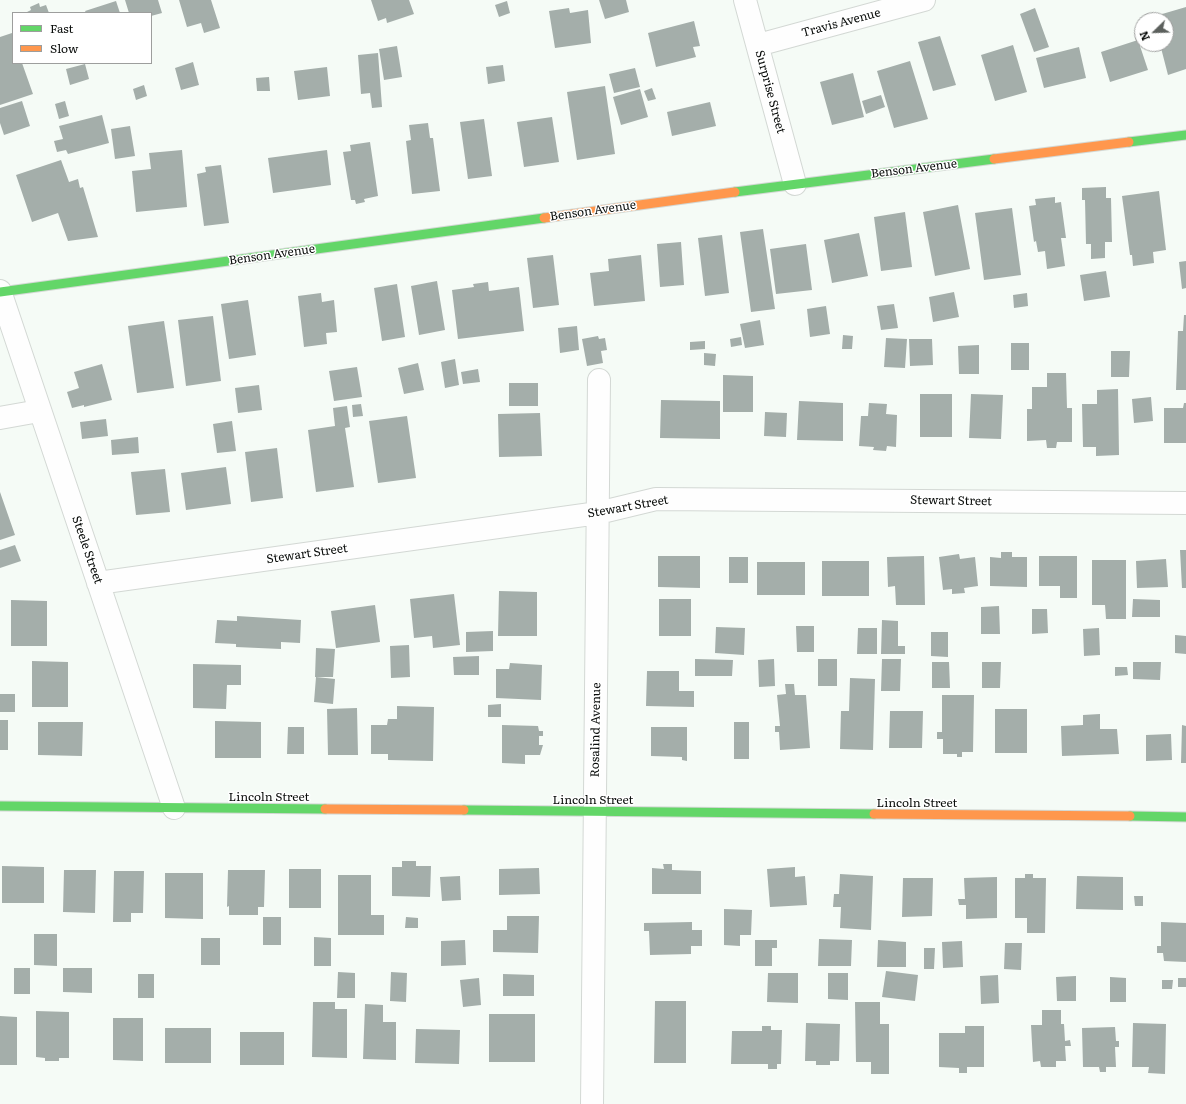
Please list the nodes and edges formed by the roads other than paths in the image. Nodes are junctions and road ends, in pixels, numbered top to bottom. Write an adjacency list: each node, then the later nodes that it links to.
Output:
1 (745, 0): 3 (street, Surprise Street)
2 (924, 0): 3 (street, Travis Avenue)
3 (758, 45): 5 (street, Surprise Street)
4 (1186, 135): 5 (street, Benson Avenue)
5 (795, 184): 6 (street, Benson Avenue)
6 (0, 292): 8 (street, Steele Street)
7 (599, 380): 11 (street, Rosalind Avenue)
8 (40, 411): 9 (street); 12 (street, Steele Street)
9 (0, 418)
10 (1186, 503): 11 (street, Stewart Street)
11 (598, 513): 12 (street, Stewart Street); 15 (street, Rosalind Avenue)
12 (98, 583): 14 (street, Steele Street)
13 (0, 806): 14 (street, Lincoln Street)
14 (174, 808): 15 (street, Lincoln Street)
15 (595, 812): 16 (street, Lincoln Street); 17 (street, Rosalind Avenue)
16 (1186, 817)
17 (592, 1104)

